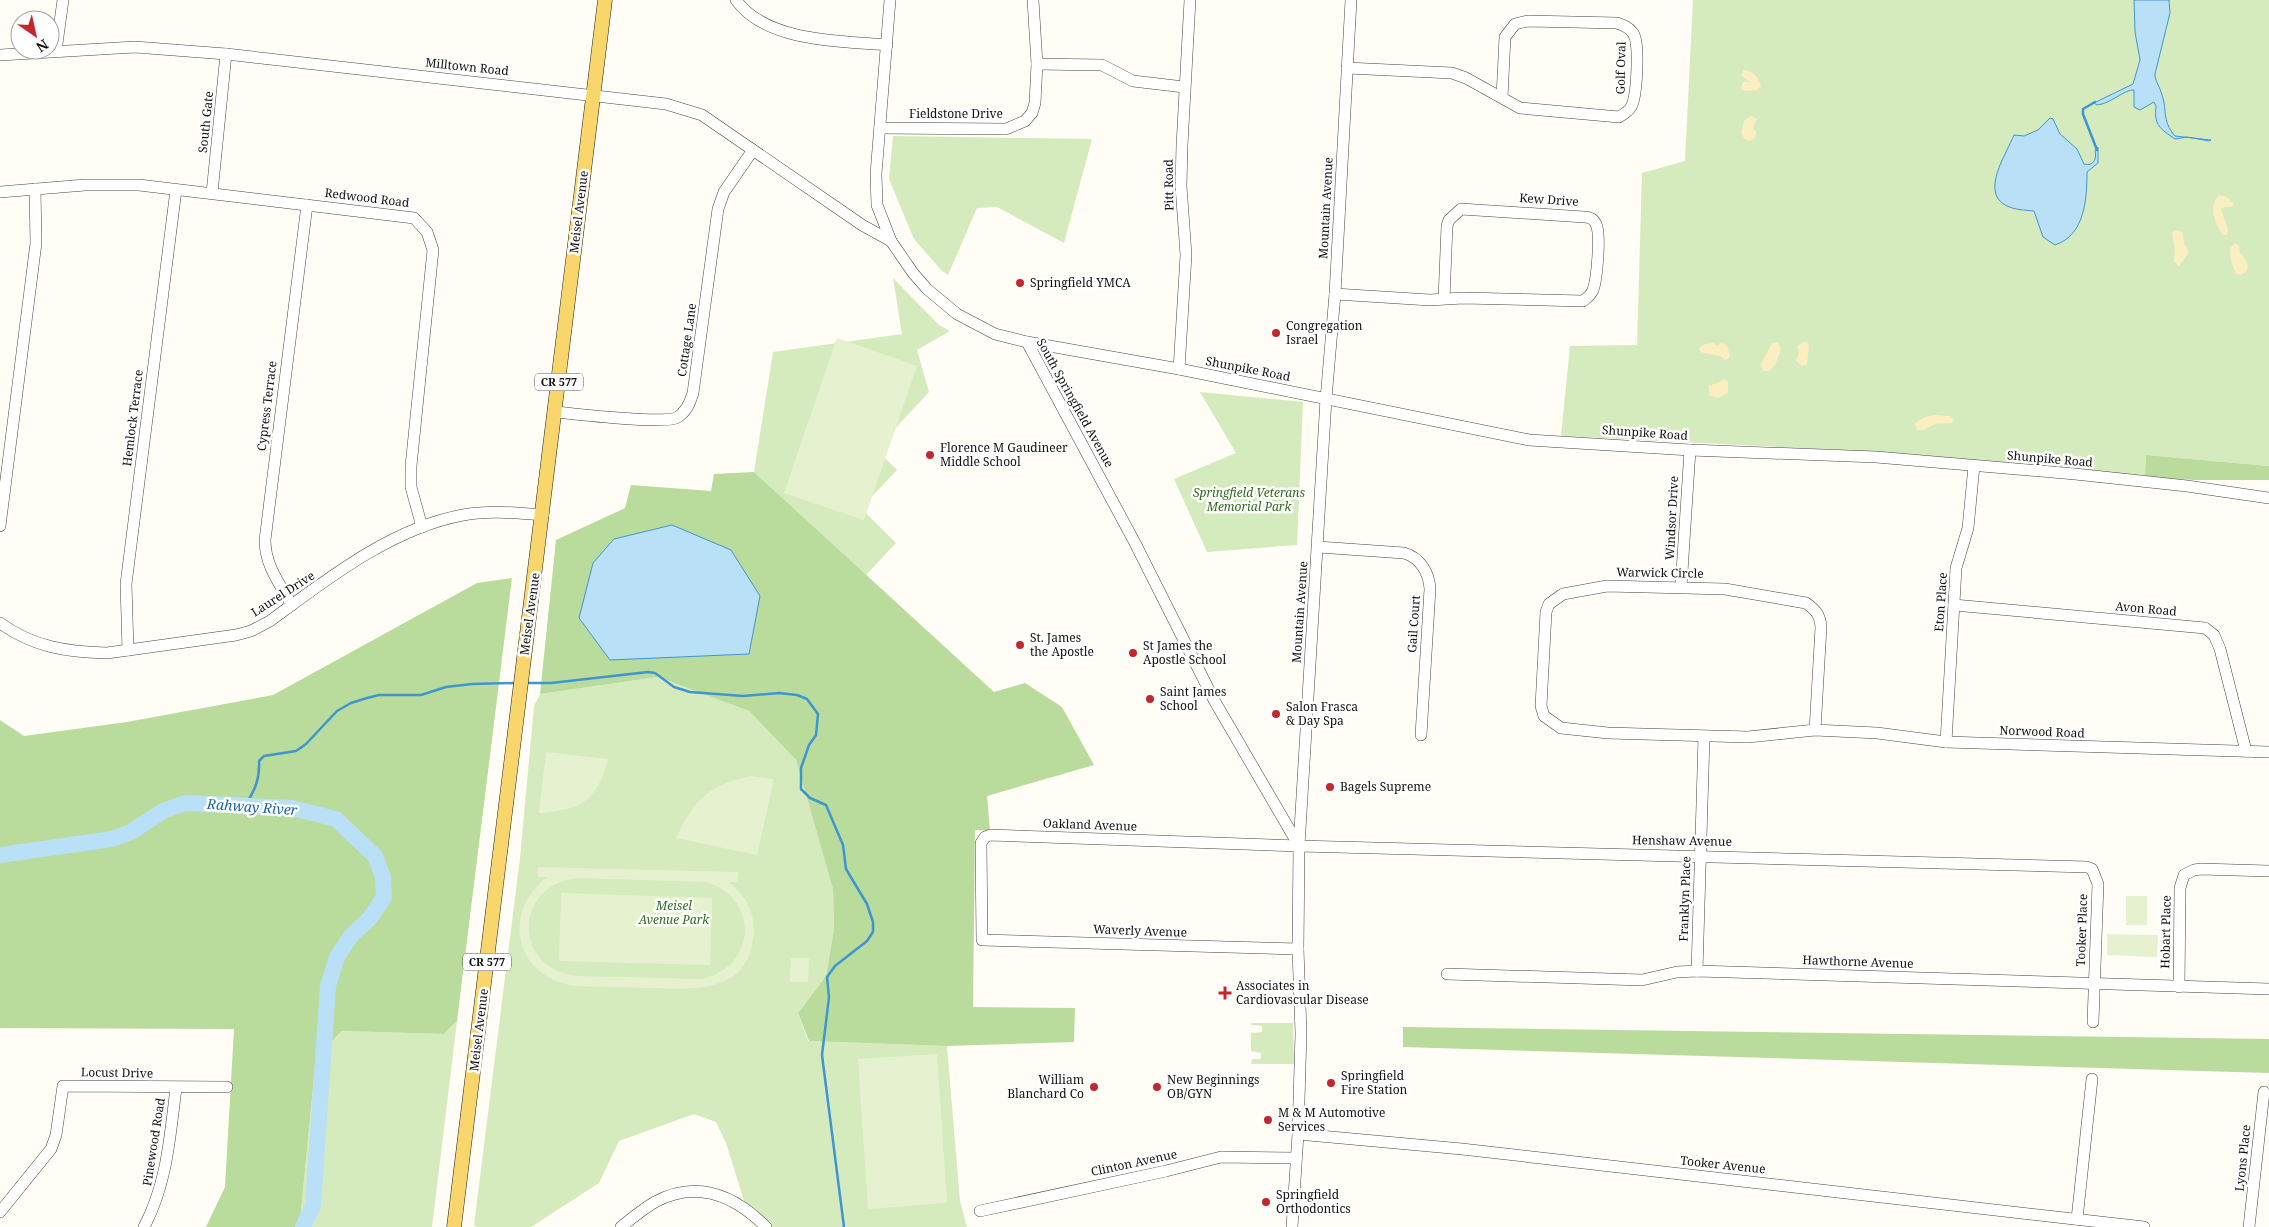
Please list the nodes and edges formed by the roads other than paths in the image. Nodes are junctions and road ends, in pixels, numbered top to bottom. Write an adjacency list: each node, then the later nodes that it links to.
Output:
1 (63, 0): 8 (street)
2 (605, 0): 15 (main road, Meisel Avenue / CR 577)
3 (736, 0): 9 (street)
4 (890, 0): 9 (street, South Springfield Avenue)
5 (1032, 0): 12 (street, Fieldstone Drive)
6 (1190, 0): 14 (street, Pitt Road)
7 (1351, 0): 13 (street, Mountain Avenue)
8 (60, 21)
9 (887, 45): 17 (street, South Springfield Avenue)
10 (60, 50): 11 (street, Milltown Road)
11 (226, 54): 15 (street, Milltown Road); 22 (street, South Gate)
12 (1037, 64): 14 (street); 17 (street, Fieldstone Drive)
13 (1347, 68): 16 (street, Golf Oval); 25 (street, Mountain Avenue)
14 (1184, 87): 28 (street, Pitt Road)
15 (593, 96): 18 (street, Milltown Road); 30 (main road, Meisel Avenue / CR 577)
16 (1502, 97): 16 (street, Golf Oval)
17 (880, 128): 24 (street, South Springfield Avenue)
18 (753, 150): 24 (street, Milltown Road); 30 (street, Cottage Lane)
19 (35, 189): 20 (street, Redwood Road); 21 (street, Redwood Road); 35 (street)
20 (176, 190): 22 (street, Redwood Road); 42 (street, Hemlock Terrace)
21 (0, 192)
22 (212, 193): 23 (street, Redwood Road)
23 (306, 205): 36 (street, Redwood Road); 39 (street, Cypress Terrace)
24 (891, 241): 27 (street, South Springfield Avenue)
25 (1334, 294): 26 (street, Kew Drive); 29 (street, Mountain Avenue)
26 (1444, 299): 26 (street, Kew Drive)
27 (1028, 342): 28 (street, Shunpike Road); 49 (street, South Springfield Avenue)
28 (1179, 369): 29 (street, Shunpike Road)
29 (1326, 399): 31 (street, Shunpike Road); 37 (street, Mountain Avenue)
30 (555, 412): 34 (main road, Meisel Avenue / CR 577)
31 (1690, 450): 32 (street, Shunpike Road); 38 (street, Windsor Drive)
32 (1974, 466): 33 (street, Shunpike Road); 40 (street, Eton Place)
33 (2269, 498)
34 (543, 516): 36 (street, Laurel Drive); 71 (main road, Meisel Avenue / CR 577)
35 (0, 526)
36 (422, 527): 39 (street, Laurel Drive)
37 (1318, 548): 44 (street, Gail Court); 49 (street, Mountain Avenue)
38 (1681, 587): 43 (street, Warwick Circle); 45 (street, Warwick Circle)
39 (292, 605): 42 (street, Laurel Drive)
40 (1954, 605): 46 (street, Eton Place); 47 (street, Avon Road)
41 (0, 623): 42 (street, Laurel Drive)
42 (128, 650)
43 (1815, 730): 45 (street, Warwick Circle); 46 (street, Norwood Road)
44 (1421, 735)
45 (1704, 737): 50 (street, Franklyn Place)
46 (1946, 742): 47 (street, Norwood Road)
47 (2246, 752): 48 (street, Norwood Road)
48 (2269, 752)
49 (1298, 846): 50 (street, Henshaw Avenue); 53 (street, Oakland Avenue); 54 (street, Mountain Avenue)
50 (1700, 856): 51 (street, Henshaw Avenue); 55 (street, Franklyn Place)
51 (2064, 866): 57 (street, Tooker Place)
52 (2269, 871): 58 (street, Hobart Place)
53 (982, 940): 54 (street, Waverly Avenue)
54 (1298, 949): 65 (street, Mountain Avenue)
55 (1697, 971): 56 (street, Hawthorne Avenue); 57 (street, Hawthorne Avenue)
56 (1447, 974)
57 (2093, 983): 58 (street, Hawthorne Avenue); 60 (street, Tooker Place)
58 (2179, 987): 59 (street, Hawthorne Avenue)
59 (2269, 989)
60 (2093, 1022)
61 (2092, 1079): 69 (street)
62 (227, 1087): 63 (street, Locust Drive)
63 (176, 1088): 68 (street, Locust Drive); 70 (street, Pinewood Road)
64 (2264, 1092): 76 (street, Lyons Place)
65 (1298, 1134): 66 (street, Mountain Avenue); 69 (street, Tooker Avenue)
66 (1296, 1158): 67 (street, Clinton Avenue); 74 (street, Mountain Avenue)
67 (980, 1211)
68 (0, 1212)
69 (2077, 1219): 75 (street, Tooker Avenue)
70 (144, 1227)
71 (454, 1227)
72 (621, 1227): 73 (street)
73 (766, 1227)
74 (1292, 1227)
75 (2144, 1227)
76 (2249, 1227)

